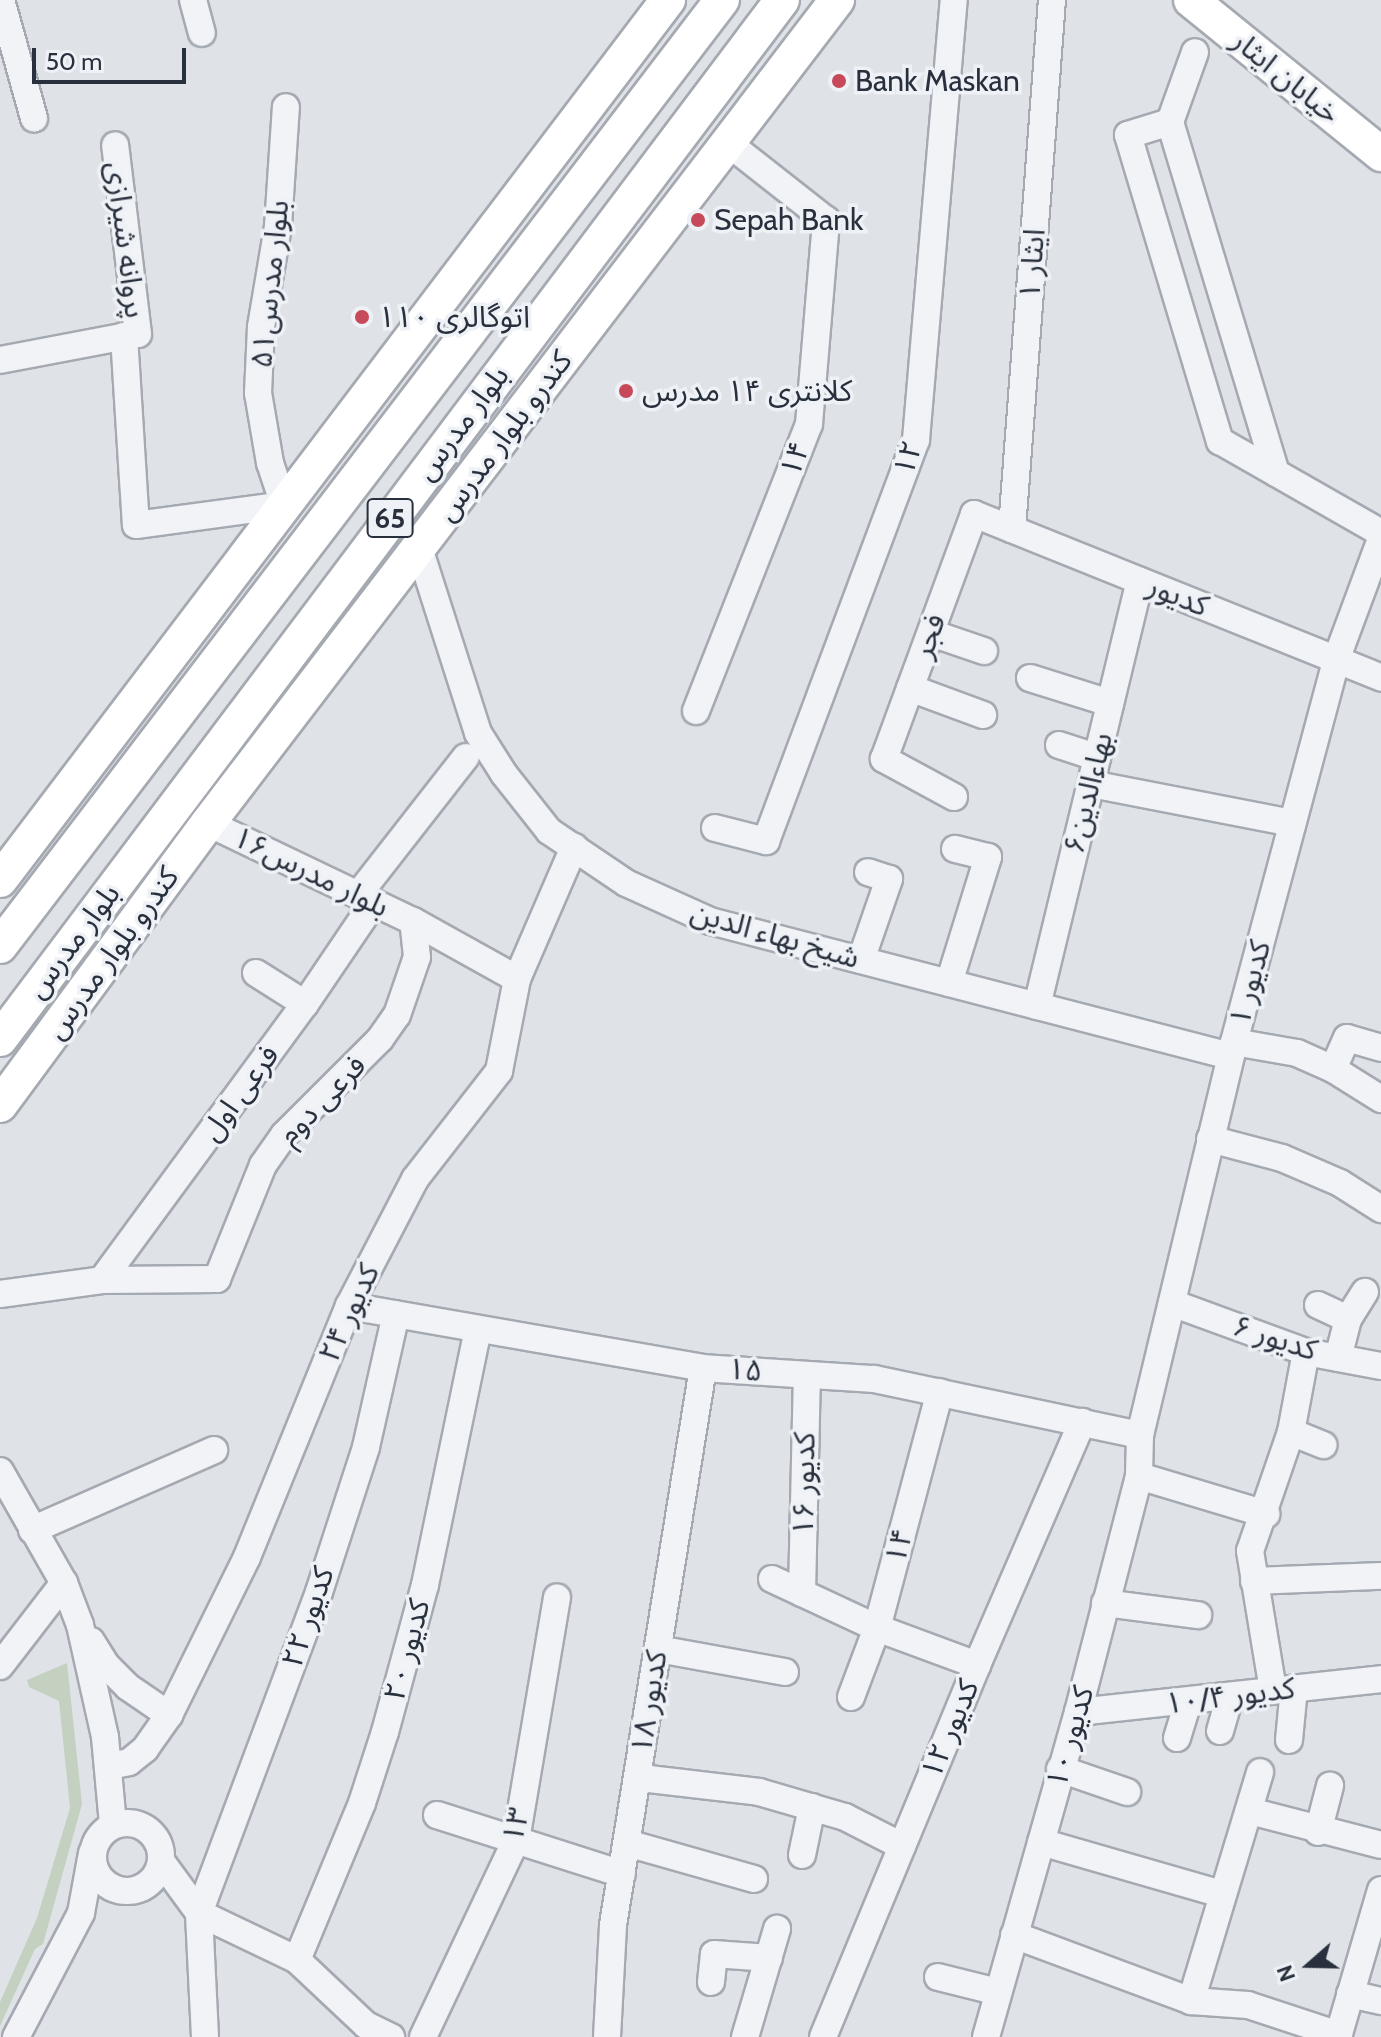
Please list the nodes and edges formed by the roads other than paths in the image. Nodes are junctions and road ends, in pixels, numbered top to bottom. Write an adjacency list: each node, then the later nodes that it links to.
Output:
1 (1, 0): 13 (street)
2 (193, 0): 10 (street)
3 (668, 0): 21 (main road)
4 (722, 0): 19 (main road, بلوار مدرس / 65)
5 (782, 0): 26 (main road, بلوار مدرس / 65)
6 (837, 0): 15 (main road, کندرو بلوار مدرس)
7 (954, 0): 49 (street, ۱۲)
8 (1052, 0): 27 (street, ایثار ۱)
9 (1191, 0): 17 (main road, خیابان ایثار)
10 (202, 33)
11 (1195, 52): 14 (street)
12 (286, 107): 24 (street, بلوار مدرس۵۱)
13 (34, 118)
14 (1170, 122): 22 (street); 22 (street)
15 (728, 143): 23 (main road, کندرو بلوار مدرس); 38 (street, ۱۴)
16 (115, 145): 18 (street, پروانه شیرازی)
17 (1381, 154)
18 (131, 335): 20 (street); 24 (street, پروانه شیرازی)
19 (451, 354): 21 (main road); 40 (main road, بلوار مدرس / 65)
20 (0, 360)
21 (316, 463): 24 (main road)
22 (1276, 473): 28 (street)
23 (469, 482): 26 (main road); 29 (main road, کندرو بلوار مدرس)
24 (284, 505): 53 (main road)
25 (974, 514): 27 (street, کدیور); 31 (street, فجر)
26 (391, 516): 42 (main road, بلوار مدرس / 65)
27 (1012, 529): 30 (street, کدیور)
28 (1381, 536): 33 (street, کدیور ۱)
29 (419, 548): 47 (main road, کندرو بلوار مدرس); 50 (street, شیخ بهاء الدین)
30 (1140, 581): 33 (street, کدیور); 37 (street, ۶بهاءالدين)
31 (931, 633): 32 (street); 36 (street, فجر)
32 (984, 651)
33 (1336, 660): 35 (street, کدیور); 48 (street, کدیور ۱)
34 (1030, 678): 37 (street)
35 (1381, 678)
36 (910, 688): 39 (street); 46 (street, فجر)
37 (1110, 703): 44 (street, ۶بهاءالدين)
38 (696, 711)
39 (983, 715)
40 (175, 717): 42 (main road); 56 (main road, بلوار مدرس / 65)
41 (1059, 745): 44 (street)
42 (215, 751): 63 (main road, بلوار مدرس / 65)
43 (466, 757): 54 (street, فرعی اول)
44 (1097, 757): 45 (street, ۶بهاءالدين)
45 (1091, 784): 48 (street); 62 (street, ۶بهاءالدين)
46 (954, 797)
47 (208, 823): 54 (street, بلوار مدرس۱۶); 68 (main road, کندرو بلوار مدرس)
48 (1292, 823): 65 (street, کدیور ۱)
49 (715, 828)
50 (574, 847): 57 (street, شیخ بهاء الدین); 59 (street, کدیور ۲۴)
51 (955, 849): 60 (street)
52 (868, 872): 57 (street)
53 (0, 880)
54 (366, 898): 55 (street, بلوار مدرس۱۶); 61 (street, فرعی اول)
55 (413, 921): 59 (street, بلوار مدرس۱۶); 71 (street, فرعی دوم)
56 (0, 946)
57 (861, 960): 60 (street, شیخ بهاء الدین)
58 (256, 973): 61 (street)
59 (517, 979): 76 (street, کدیور ۲۴)
60 (949, 983): 62 (street, شیخ بهاء الدین)
61 (305, 1004): 71 (street, فرعی اول)
62 (1037, 1006): 65 (street, شیخ بهاء الدین)
63 (0, 1039)
64 (1381, 1048): 66 (street)
65 (1232, 1049): 66 (street, شیخ بهاء الدین); 69 (street, کدیور ۱)
66 (1333, 1069): 67 (street, شیخ بهاء الدین)
67 (1381, 1099)
68 (0, 1105)
69 (1210, 1139): 70 (street); 74 (street, کدیور ۱)
70 (1381, 1209)
71 (102, 1280): 73 (street)
72 (1365, 1292): 78 (street)
73 (0, 1294)
74 (1172, 1303): 80 (street, کدیور ۶); 88 (street, کدیور ۱)
75 (1318, 1305): 78 (street)
76 (349, 1306): 77 (street, ۱۵); 115 (street, کدیور ۲۴)
77 (396, 1314): 79 (street, ۱۵); 143 (street, کدیور ۲۲)
78 (1348, 1319): 81 (street)
79 (478, 1329): 83 (street, ۱۵); 148 (street, کدیور ۲۰)
80 (1306, 1352): 81 (street, کدیور ۶); 87 (street)
81 (1338, 1358): 82 (street, کدیور ۶)
82 (1381, 1366)
83 (703, 1368): 84 (street, ۱۵); 105 (street, کدیور ۱۸)
84 (807, 1375): 85 (street, ۱۵); 99 (street, کدیور ۱۶)
85 (940, 1392): 86 (street, ۱۵); 104 (street, ۱۴)
86 (1082, 1422): 88 (street, ۱۵); 106 (street, کدیور ۱۲)
87 (1291, 1432): 89 (street); 93 (street)
88 (1140, 1435): 92 (street, کدیور ۱۰)
89 (1323, 1445)
90 (214, 1450): 94 (street)
91 (0, 1471): 94 (street)
92 (1139, 1476): 93 (street); 101 (street, کدیور ۱۰)
93 (1266, 1514): 97 (street)
94 (32, 1530): 98 (street)
95 (1381, 1576): 97 (street)
96 (772, 1579): 99 (street)
97 (1254, 1581): 110 (street)
98 (64, 1583): 103 (street); 107 (street)
99 (802, 1593): 104 (street)
100 (557, 1597): 130 (street, ۱۳)
101 (1105, 1603): 102 (street); 114 (street, کدیور ۱۰)
102 (1198, 1615)
103 (80, 1625): 115 (street); 119 (street)
104 (877, 1628): 106 (street); 112 (street, ۱۴)
105 (658, 1649): 108 (street); 122 (street, کدیور ۱۸)
106 (977, 1665): 134 (street, کدیور ۱۲)
107 (0, 1666)
108 (785, 1672)
109 (1381, 1679): 110 (street, کدیور ۱۰/۴)
110 (1284, 1689): 111 (street, کدیور ۱۰/۴); 118 (street)
111 (1230, 1696): 113 (street, کدیور ۱۰/۴); 116 (street)
112 (851, 1697)
113 (1188, 1701): 114 (street, کدیور ۱۰/۴); 117 (street)
114 (1078, 1712): 120 (street, کدیور ۱۰)
115 (169, 1715): 119 (street, کدیور ۲۴)
116 (1220, 1731)
117 (1177, 1738)
118 (1289, 1740)
119 (109, 1766): 128 (street)
120 (1060, 1769): 124 (street); 131 (street, کدیور ۱۰)
121 (1260, 1772): 126 (street)
122 (638, 1774): 125 (street); 132 (street, کدیور ۱۸)
123 (1330, 1786): 129 (street)
124 (1127, 1792)
125 (812, 1807): 134 (street); 136 (street)
126 (1250, 1811): 129 (street); 142 (street)
127 (437, 1815): 130 (street)
128 (113, 1825): 135 (street); 137 (street)
129 (1318, 1832): 133 (street)
130 (516, 1840): 138 (street); 159 (street, ۱۳)
131 (1041, 1842): 142 (street); 146 (street, کدیور ۱۰)
132 (627, 1843): 138 (street, کدیور ۱۸); 139 (street)
133 (1381, 1845)
134 (902, 1846): 162 (street, کدیور ۱۲)
135 (92, 1853): 140 (street); 144 (street)
136 (802, 1855)
137 (161, 1861): 140 (street); 143 (street)
138 (622, 1874): 160 (street, کدیور ۱۸)
139 (754, 1879)
140 (128, 1889): 143 (street); 144 (street)
141 (1381, 1890): 152 (street)
142 (1221, 1894): 153 (street)
143 (195, 1910): 148 (street); 157 (street)
144 (81, 1913): 156 (street)
145 (777, 1929): 147 (street)
146 (1014, 1935): 151 (street, کدیور ۱۰); 153 (street)
147 (769, 1958): 150 (street); 161 (street)
148 (297, 1960): 158 (street)
149 (938, 1977): 151 (street)
150 (711, 1982)
151 (998, 1992): 163 (street, کدیور ۱۰)
152 (1350, 1994): 154 (street); 155 (street)
153 (1191, 2001): 155 (street)
154 (1381, 2001)
155 (1338, 2036)
156 (16, 2037)
157 (205, 2037)
158 (391, 2037)
159 (423, 2037)
160 (607, 2037)
161 (745, 2037)
162 (823, 2037)
163 (986, 2037)

